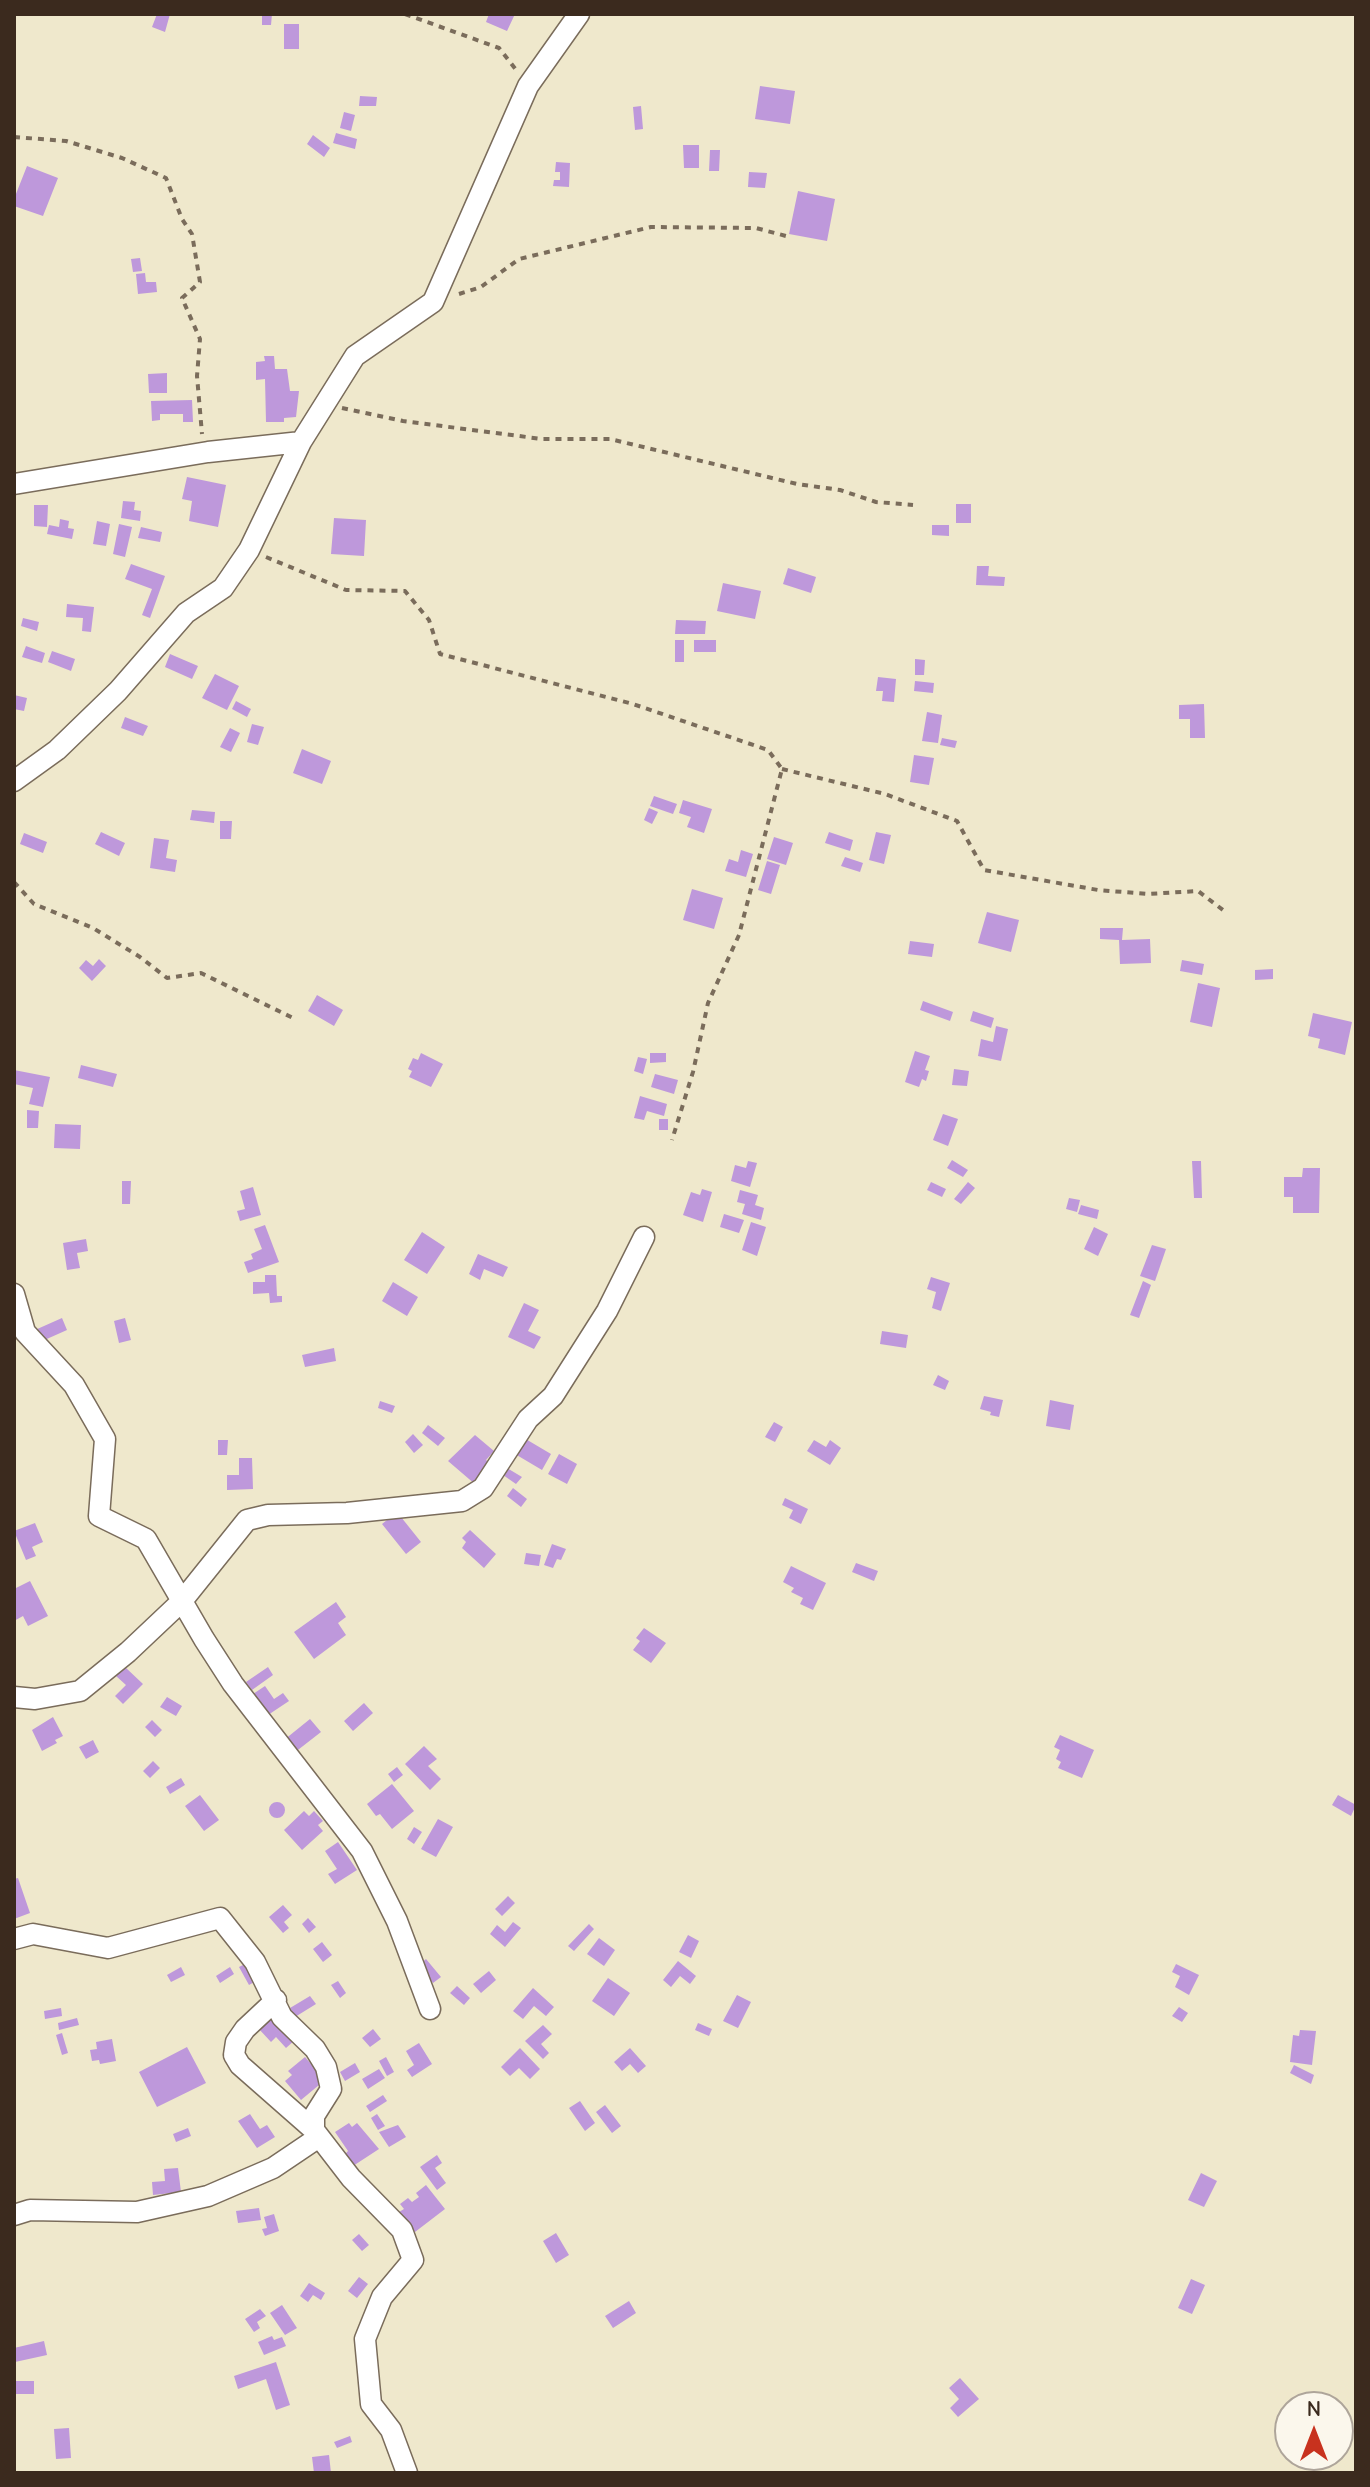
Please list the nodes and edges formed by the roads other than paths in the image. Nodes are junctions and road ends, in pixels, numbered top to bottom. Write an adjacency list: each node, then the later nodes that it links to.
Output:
1 (579, 14): 2 (street)
2 (301, 442): 3 (street); 4 (street)
3 (14, 484)
4 (14, 781)
5 (644, 1237): 7 (street)
6 (14, 1294): 7 (street)
7 (182, 1601): 8 (street); 11 (street)
8 (14, 1697)
9 (14, 1939): 10 (street)
10 (276, 2000): 12 (street); 12 (street)
11 (430, 2009)
12 (317, 2133): 13 (street); 14 (street)
13 (14, 2215)
14 (407, 2473)

